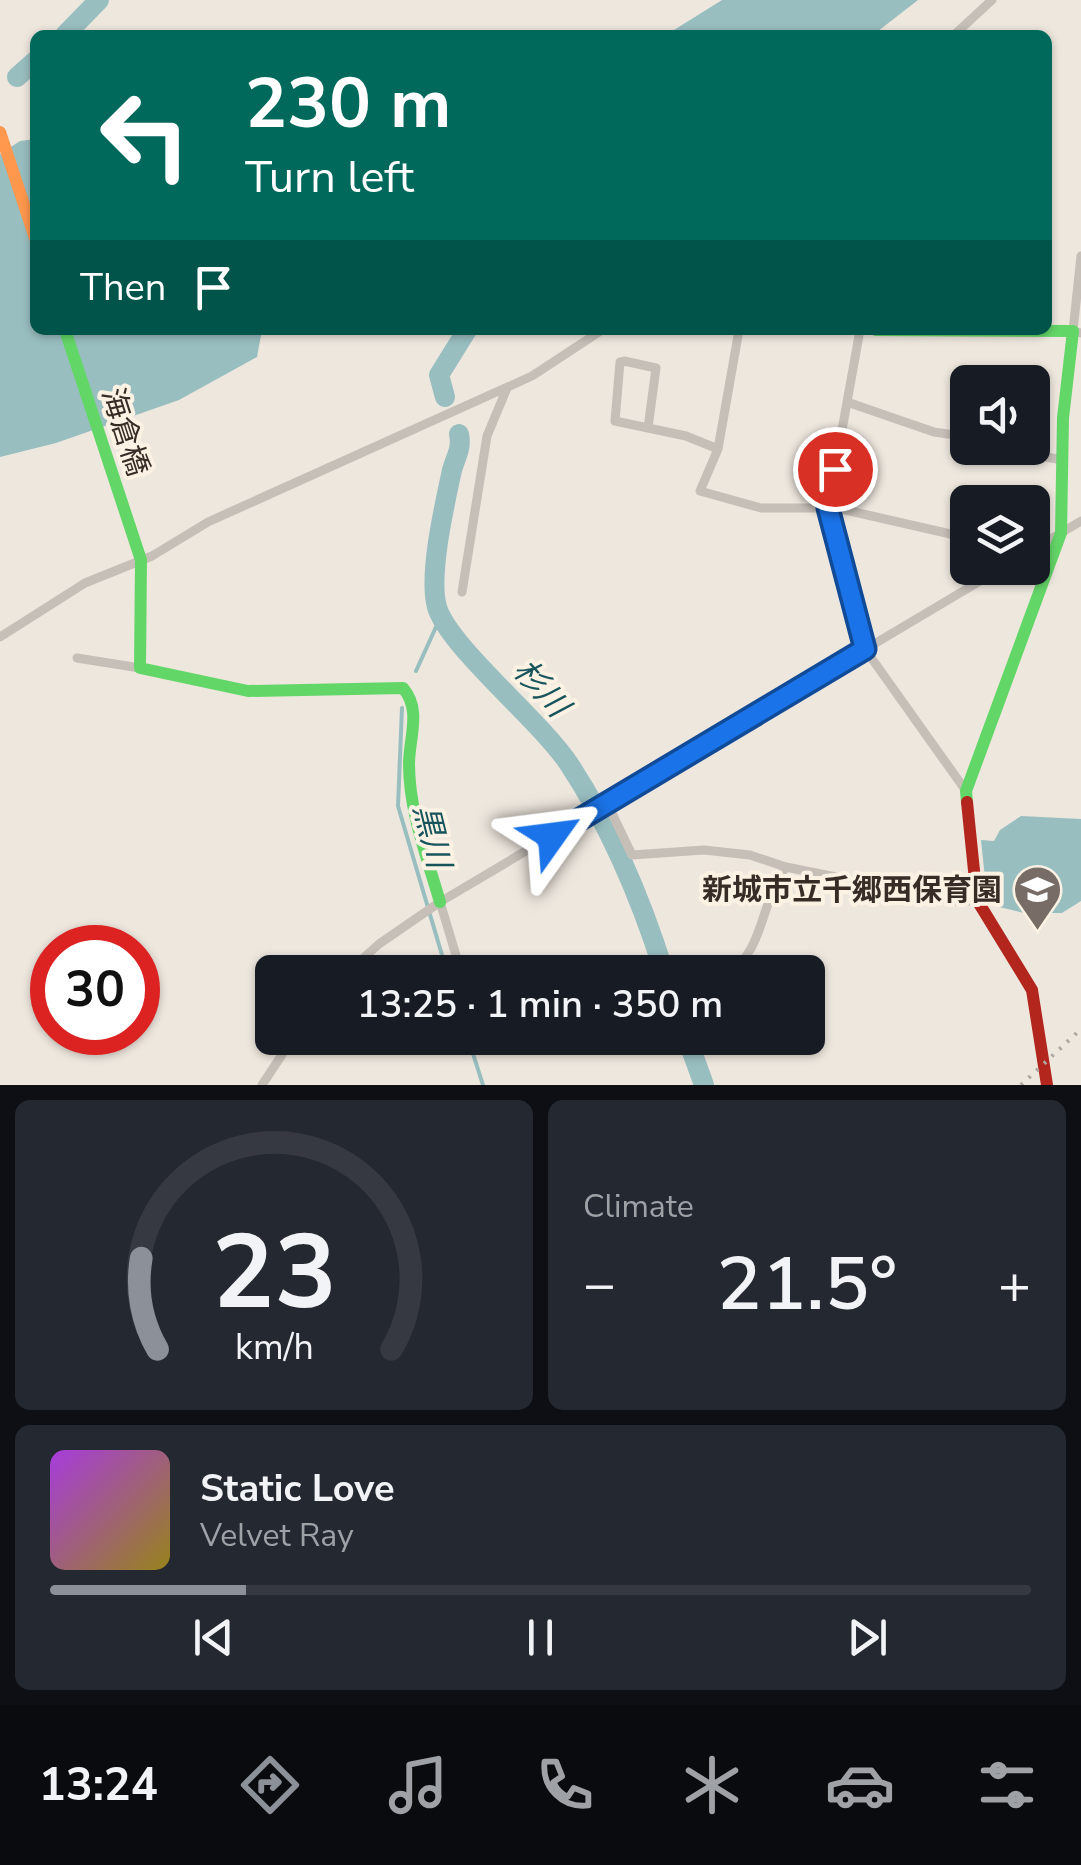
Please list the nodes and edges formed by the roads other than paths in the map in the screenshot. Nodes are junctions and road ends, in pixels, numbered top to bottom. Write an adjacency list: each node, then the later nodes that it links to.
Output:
1 (992, 0): 2 (street)
2 (959, 30)
3 (0, 132): 4 (street)
4 (30, 223)
5 (1081, 256): 7 (street)
6 (1052, 332): 7 (street)
7 (1077, 332): 18 (street)
8 (67, 335): 24 (street, 海倉橋)
9 (594, 335): 12 (street)
10 (738, 335): 16 (street)
11 (859, 335): 13 (street)
12 (507, 388): 24 (street); 26 (street)
13 (847, 402): 15 (street); 19 (street)
14 (648, 428): 14 (street); 16 (street)
15 (950, 434)
16 (718, 449): 19 (street)
17 (1050, 458): 18 (street)
18 (1062, 460): 21 (street)
19 (828, 508): 22 (street); 28 (street)
20 (1081, 521): 21 (street)
21 (1061, 533): 23 (street); 31 (street)
22 (950, 534)
23 (1050, 539)
24 (140, 556): 27 (street); 30 (street, 海倉橋)
25 (973, 585): 28 (street)
26 (462, 592)
27 (0, 637)
28 (865, 649): 31 (street); 32 (street)
29 (76, 658): 30 (street)
30 (140, 668): 35 (street)
31 (966, 791): 34 (street)
32 (604, 804): 33 (street); 35 (street)
33 (786, 867): 34 (street); 38 (street)
34 (978, 900): 41 (street)
35 (437, 904): 36 (street); 37 (street)
36 (369, 955)
37 (454, 955)
38 (745, 955)
39 (282, 1055): 40 (street)
40 (262, 1085)
41 (1046, 1085)

